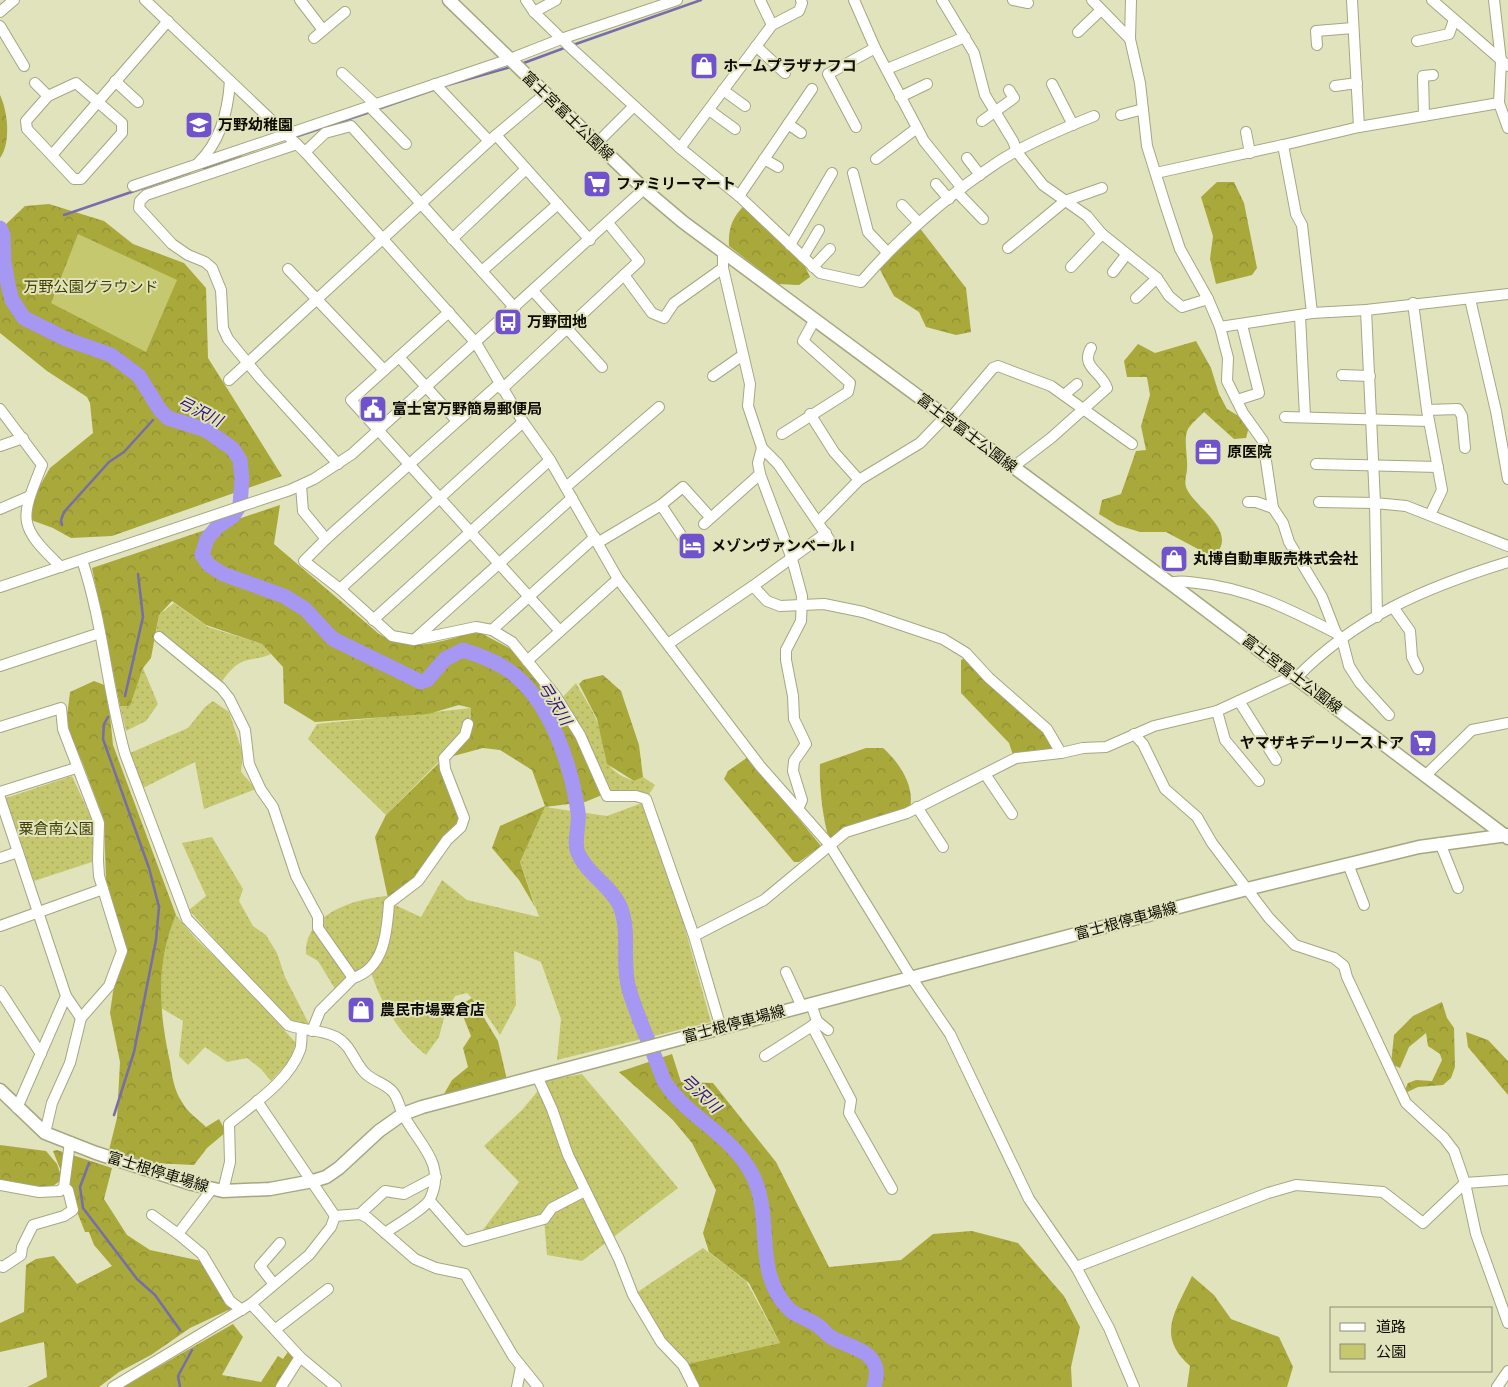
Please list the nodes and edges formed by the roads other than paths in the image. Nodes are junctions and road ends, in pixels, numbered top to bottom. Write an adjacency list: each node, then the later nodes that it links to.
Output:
1 (145, 0): 23 (street)
2 (300, 0): 28 (street)
3 (449, 0): 38 (main road, 富士宮富士公園線)
4 (526, 0): 22 (street)
5 (556, 0): 22 (street)
6 (677, 0): 32 (street)
7 (760, 0): 25 (street)
8 (801, 0): 25 (street)
9 (854, 0): 37 (street)
10 (942, 0): 30 (street)
11 (1013, 0): 18 (street)
12 (1092, 0): 19 (street)
13 (1131, 0): 33 (street)
14 (1352, 0): 27 (street)
15 (1432, 0): 24 (street)
16 (1494, 0): 39 (street)
17 (10, 1): 20 (street)
18 (1028, 3)
19 (1101, 10): 29 (street); 33 (street)
20 (0, 12)
21 (345, 12): 28 (street)
22 (534, 12): 32 (street)
23 (168, 20): 45 (street); 46 (street)
24 (1454, 20): 34 (street); 39 (street)
25 (772, 25): 36 (street)
26 (0, 26): 40 (street)
27 (1353, 28): 35 (street); 48 (street)
28 (323, 30): 31 (street)
29 (1078, 32)
30 (965, 37): 41 (street); 67 (street)
31 (314, 38)
32 (561, 38): 38 (street); 62 (street)
33 (1130, 39): 65 (street)
34 (1417, 41)
35 (1317, 44)
36 (756, 46): 43 (street); 54 (street)
37 (875, 48): 41 (street); 74 (street)
38 (514, 63): 49 (street); 56 (main road, 富士宮富士公園線)
39 (1504, 64): 61 (street)
40 (24, 66)
41 (887, 70): 58 (street)
42 (342, 73): 64 (street)
43 (784, 73)
44 (1433, 76): 70 (street)
45 (115, 81): 59 (street); 60 (street)
46 (230, 81): 81 (street); 95 (street)
47 (35, 82): 57 (street)
48 (1357, 82): 52 (street); 75 (street)
49 (436, 84): 64 (street); 82 (street)
50 (927, 84): 58 (street)
51 (1052, 84): 73 (street)
52 (1335, 86)
53 (812, 89): 72 (street)
54 (723, 90): 63 (street); 66 (street)
55 (1009, 90): 67 (street)
56 (546, 94): 82 (street); 83 (main road, 富士宮富士公園線)
57 (48, 96): 59 (street); 91 (street)
58 (900, 97): 76 (street)
59 (97, 101): 91 (street); 91 (street)
60 (138, 102)
61 (1499, 103): 70 (street); 77 (street)
62 (634, 106): 83 (street); 87 (street)
63 (746, 106)
64 (373, 108): 81 (street); 85 (street)
65 (1142, 109): 68 (street); 100 (street)
66 (709, 110): 78 (street); 87 (street)
67 (994, 113): 71 (street); 89 (street)
68 (1121, 115)
69 (1094, 116): 73 (street)
70 (1424, 116): 75 (street)
71 (982, 121)
72 (788, 124): 80 (street); 93 (street)
73 (1073, 125): 89 (street)
74 (856, 127)
75 (1359, 127): 86 (street)
76 (916, 128): 94 (street); 107 (street)
77 (1508, 128)
78 (735, 129)
79 (1246, 132): 90 (street)
80 (801, 133)
81 (288, 134): 84 (street); 95 (street)
82 (492, 138): 97 (street); 110 (street)
83 (597, 143): 106 (main road, 富士宮富士公園線)
84 (296, 144): 88 (street); 102 (street)
85 (406, 144)
86 (1283, 145): 90 (street); 146 (street)
87 (680, 148): 108 (street)
88 (304, 152): 110 (street); 118 (street)
89 (1017, 152): 101 (street); 109 (street)
90 (1250, 153): 100 (street)
91 (52, 155)
92 (966, 158): 101 (street)
93 (764, 159): 96 (street); 108 (street)
94 (876, 159)
95 (196, 165): 102 (street); 104 (street)
96 (778, 168)
97 (526, 170): 111 (street); 119 (street)
98 (832, 173): 121 (street)
99 (853, 173): 125 (street)
100 (1156, 173): 140 (street)
101 (980, 174): 107 (street)
102 (202, 176): 156 (street)
103 (936, 184): 107 (street)
104 (133, 186)
105 (1102, 188): 109 (street)
106 (644, 190): 115 (street); 124 (main road, 富士宮富士公園線)
107 (956, 193): 113 (street); 114 (street)
108 (739, 196): 121 (street)
109 (1065, 201): 117 (street); 122 (street)
110 (420, 204): 118 (street); 119 (street)
111 (558, 204): 120 (street); 132 (street)
112 (902, 205): 114 (street)
113 (983, 218)
114 (918, 222): 125 (street)
115 (608, 223): 120 (street); 134 (street)
116 (819, 230): 127 (street)
117 (1102, 234): 126 (street); 129 (street)
118 (383, 239): 139 (street); 145 (street)
119 (452, 239): 132 (street)
120 (590, 240): 136 (street)
121 (790, 245): 127 (street)
122 (1008, 248)
123 (830, 249): 128 (street)
124 (723, 252): 130 (street); 148 (main road, 富士宮富士公園線)
125 (887, 252): 128 (street)
126 (1126, 255): 133 (street); 135 (street)
127 (803, 257): 128 (street)
128 (813, 267)
129 (1071, 267)
130 (723, 268): 134 (street); 154 (street)
131 (288, 269): 139 (street)
132 (482, 271): 143 (street)
133 (1113, 272)
134 (624, 275): 151 (street)
135 (1157, 278): 138 (street); 140 (street)
136 (533, 291): 143 (street); 151 (street)
137 (1508, 294): 141 (street)
138 (1136, 298)
139 (317, 299): 156 (street); 158 (street)
140 (1208, 299): 150 (street)
141 (1470, 299): 142 (street); 194 (street)
142 (1413, 303): 144 (street); 172 (street)
143 (515, 308): 152 (street)
144 (1366, 310): 146 (street); 161 (street)
145 (449, 312): 152 (street); 155 (street)
146 (1312, 313): 147 (street)
147 (1300, 316): 149 (street); 173 (street)
148 (815, 319): 171 (street); 175 (main road, 富士宮富士公園線)
149 (1242, 325): 150 (street); 167 (street)
150 (1220, 327): 167 (street)
151 (567, 328): 157 (street); 165 (street)
152 (476, 343): 164 (street); 165 (street)
153 (1091, 348): 170 (street)
154 (744, 355): 160 (street); 184 (street)
155 (400, 357): 158 (street); 164 (street)
156 (247, 363): 162 (street); 187 (street)
157 (602, 368)
158 (384, 370): 179 (street)
159 (1342, 374): 161 (street)
160 (713, 376)
161 (1370, 376): 176 (street)
162 (229, 380)
163 (1077, 384): 166 (street)
164 (427, 386): 177 (street); 179 (street)
165 (500, 386): 177 (street); 178 (street)
166 (1064, 395): 170 (street); 175 (street)
167 (1237, 400): 205 (street)
168 (658, 407): 197 (street)
169 (0, 409): 181 (street)
170 (1084, 410): 182 (street); 191 (street)
171 (810, 414): 180 (street); 195 (street)
172 (1428, 415): 176 (street); 185 (street); 192 (street)
173 (1305, 416): 174 (street); 176 (street)
174 (1285, 417)
175 (947, 418): 191 (main road, 富士宮富士公園線); 195 (street)
176 (1372, 420): 190 (street)
177 (457, 421): 189 (street)
178 (523, 422): 186 (street); 199 (street)
179 (378, 430): 187 (street); 189 (street)
180 (782, 434)
181 (23, 438): 183 (street); 198 (street)
182 (1132, 444)
183 (0, 446)
184 (762, 448): 193 (street); 208 (street)
185 (1465, 448)
186 (550, 460): 197 (street); 209 (street)
187 (338, 464): 196 (street)
188 (1316, 464): 190 (street)
189 (409, 465): 199 (street); 210 (street)
190 (1374, 465): 192 (street); 203 (street)
191 (1012, 467): 220 (main road, 富士宮富士公園線)
192 (1438, 467): 207 (street)
193 (760, 474): 204 (street); 214 (street)
194 (1508, 479)
195 (859, 480): 208 (street)
196 (301, 486): 210 (street); 215 (street)
197 (566, 487): 200 (street)
198 (30, 496): 206 (street); 218 (street)
199 (439, 497): 209 (street); 223 (street)
200 (572, 498): 211 (street); 217 (street)
201 (1248, 502): 205 (street)
202 (1319, 502): 203 (street)
203 (1375, 503): 207 (street); 227 (street)
204 (661, 505): 211 (street); 212 (street)
205 (1273, 508): 232 (street)
206 (0, 509)
207 (1430, 515): 213 (street)
208 (819, 521): 214 (street)
209 (468, 532): 217 (street); 228 (street)
210 (326, 539): 223 (street)
211 (597, 540): 219 (street); 224 (street)
212 (685, 541)
213 (1508, 546)
214 (792, 559): 221 (street); 225 (street)
215 (82, 560): 218 (street); 231 (street)
216 (1508, 562): 226 (street)
217 (498, 563): 224 (street); 234 (street)
218 (61, 567): 222 (street)
219 (618, 579): 230 (street); 235 (street)
220 (1170, 583): 232 (street); 239 (main road, 富士宮富士公園線)
221 (753, 586): 225 (street); 235 (street)
222 (0, 587)
223 (340, 589): 228 (street)
224 (528, 597): 229 (street); 230 (street)
225 (803, 604): 247 (street); 256 (street)
226 (1393, 607): 227 (street); 238 (street)
227 (1377, 617): 232 (street)
228 (373, 620): 234 (street)
229 (492, 630): 234 (street); 236 (street)
230 (560, 631): 236 (street)
231 (100, 633): 237 (street); 282 (street)
232 (1339, 636): 239 (street); 242 (street)
233 (159, 637): 274 (street)
234 (414, 640)
235 (668, 644): 256 (street)
236 (527, 661): 271 (street)
237 (0, 666)
238 (1418, 669)
239 (1295, 677): 240 (street); 251 (main road, 富士宮富士公園線)
240 (1239, 701): 241 (street); 248 (street)
241 (1217, 711): 246 (street); 252 (street)
242 (1389, 715)
243 (1508, 723): 251 (street)
244 (468, 724): 274 (street)
245 (0, 728): 249 (street)
246 (1134, 734): 247 (street); 266 (street)
247 (1061, 753): 250 (street)
248 (1276, 760)
249 (76, 768): 253 (street); 267 (street)
250 (984, 774): 255 (street); 257 (street)
251 (1426, 775): 258 (main road, 富士宮富士公園線)
252 (1259, 781)
253 (0, 792)
254 (0, 798): 262 (street)
255 (917, 808): 260 (street); 261 (street)
256 (798, 809): 260 (street)
257 (1012, 814)
258 (1507, 836): 259 (main road, 富士根停車場線)
259 (1440, 843): 264 (main road, 富士根停車場線); 265 (street)
260 (829, 844): 271 (street); 273 (street)
261 (943, 847)
262 (18, 852): 263 (street); 269 (street)
263 (0, 858)
264 (1348, 864): 266 (main road, 富士根停車場線); 268 (street)
265 (1458, 888)
266 (1247, 889): 273 (main road, 富士根停車場線); 295 (street)
267 (103, 890): 269 (street); 278 (street)
268 (1364, 906)
269 (39, 912): 270 (street); 276 (street)
270 (0, 926)
271 (694, 936): 280 (street)
272 (786, 972): 277 (street)
273 (911, 977): 277 (main road, 富士根停車場線); 309 (street)
274 (353, 978): 282 (street)
275 (0, 992): 283 (street)
276 (66, 996): 278 (street); 283 (street)
277 (806, 1005): 279 (street); 280 (main road, 富士根停車場線)
278 (81, 1018): 290 (street)
279 (814, 1023): 281 (street); 284 (street); 298 (street)
280 (721, 1028): 285 (main road, 富士根停車場線)
281 (828, 1030)
282 (307, 1031): 287 (street); 289 (street)
283 (41, 1054): 288 (street)
284 (765, 1056)
285 (537, 1076): 289 (main road, 富士根停車場線); 300 (street)
286 (0, 1090): 288 (main road, 富士根停車場線)
287 (257, 1101): 294 (street); 299 (street)
288 (17, 1108): 290 (main road, 富士根停車場線)
289 (403, 1114): 292 (street); 294 (main road, 富士根停車場線)
290 (45, 1133): 291 (main road, 富士根停車場線)
291 (70, 1142): 297 (street); 299 (main road, 富士根停車場線)
292 (436, 1177): 301 (street); 303 (street)
293 (1508, 1180): 295 (street)
294 (313, 1181): 299 (main road, 富士根停車場線); 304 (street)
295 (1466, 1183): 309 (street); 314 (street)
296 (0, 1185): 297 (street)
297 (64, 1187): 308 (street)
298 (892, 1189)
299 (217, 1190): 306 (street)
300 (585, 1190): 301 (street); 324 (street)
301 (430, 1201): 305 (street)
302 (152, 1214): 306 (street)
303 (360, 1214): 304 (street); 305 (street)
304 (335, 1216): 310 (street)
305 (385, 1233): 317 (street)
306 (178, 1234): 313 (street)
307 (280, 1244): 310 (street)
308 (0, 1266)
309 (1076, 1267): 325 (street)
310 (273, 1283): 312 (street)
311 (328, 1289): 315 (street)
312 (251, 1304): 313 (street); 315 (street)
313 (242, 1310): 319 (street)
314 (1508, 1323)
315 (276, 1329): 316 (street)
316 (300, 1357): 320 (street); 321 (street)
317 (521, 1366): 322 (street); 323 (street)
318 (1508, 1371): 326 (street)
319 (114, 1387)
320 (281, 1387)
321 (336, 1387)
322 (517, 1387)
323 (538, 1387)
324 (694, 1387)
325 (1134, 1387)
326 (1497, 1387)

